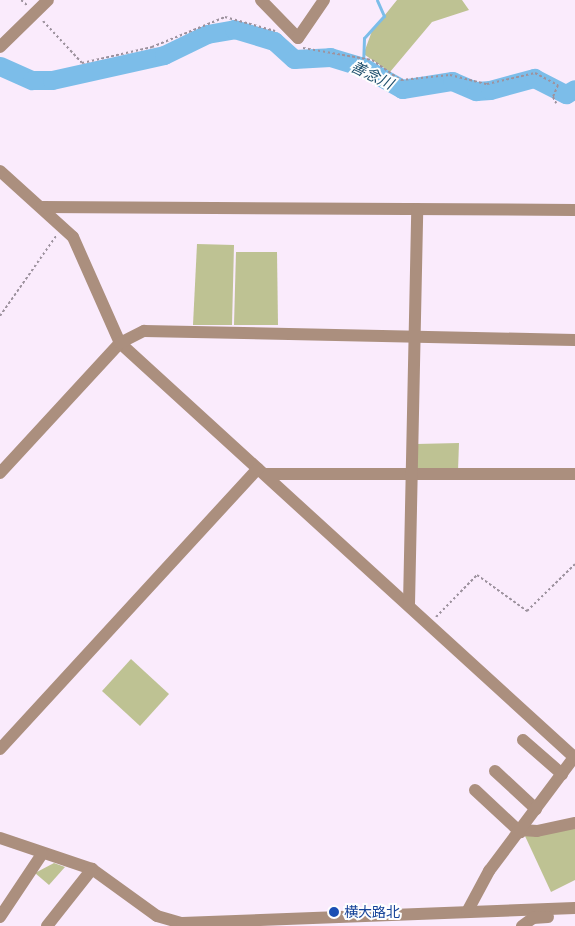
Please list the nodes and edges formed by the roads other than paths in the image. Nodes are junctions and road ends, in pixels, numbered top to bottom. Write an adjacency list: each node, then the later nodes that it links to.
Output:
1 (48, 0): 4 (street)
2 (260, 0): 3 (street)
3 (324, 0)
4 (0, 46)
5 (0, 171): 6 (street)
6 (42, 207): 7 (street); 11 (street)
7 (417, 209): 8 (street); 9 (street)
8 (575, 210)
9 (414, 337): 10 (street); 11 (street); 14 (street)
10 (575, 340)
11 (120, 343): 12 (street); 13 (street)
12 (262, 471): 14 (street); 16 (street); 18 (street)
13 (0, 473)
14 (413, 473): 15 (street); 16 (street)
15 (575, 474)
16 (410, 604): 19 (street)
17 (523, 740): 21 (street)
18 (0, 749)
19 (575, 756): 21 (street)
20 (495, 771): 23 (street)
21 (562, 774): 23 (street)
22 (475, 790): 25 (street)
23 (536, 809): 25 (street)
24 (575, 822): 25 (street)
25 (521, 831): 30 (street)
26 (0, 838): 27 (street)
27 (42, 854): 28 (street); 32 (street)
28 (92, 869): 33 (street); 35 (street)
29 (575, 908): 30 (street)
30 (467, 912): 33 (street)
31 (575, 916): 36 (street)
32 (0, 917): 34 (street)
33 (320, 923)
34 (9, 926)
35 (47, 926)
36 (522, 926)

